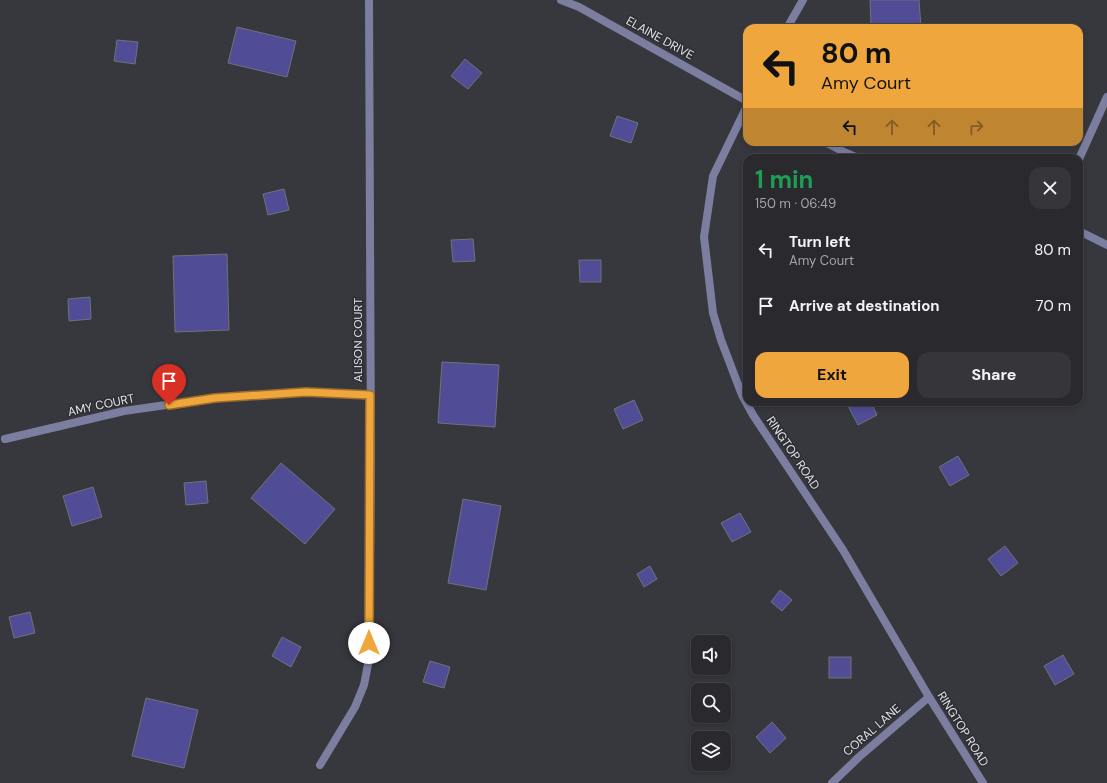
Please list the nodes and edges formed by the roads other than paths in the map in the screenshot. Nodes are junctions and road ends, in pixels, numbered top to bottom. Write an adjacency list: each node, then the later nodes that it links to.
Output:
1 (369, 0): 13 (street, ALISON COURT)
2 (561, 0): 6 (street, ELAINE DRIVE)
3 (803, 0): 4 (street)
4 (789, 24)
5 (1107, 97): 10 (street)
6 (743, 99)
7 (743, 114): 14 (street, RINGTOP ROAD)
8 (833, 146): 9 (street)
9 (849, 154)
10 (1081, 154)
11 (1083, 233): 12 (street)
12 (1107, 245)
13 (370, 395): 16 (street, AMY COURT); 18 (street, ALISON COURT)
14 (743, 397)
15 (748, 406): 17 (street, RINGTOP ROAD)
16 (5, 439)
17 (929, 697): 19 (street, CORAL LANE); 20 (street, RINGTOP ROAD)
18 (320, 765)
19 (832, 783)
20 (983, 783)

